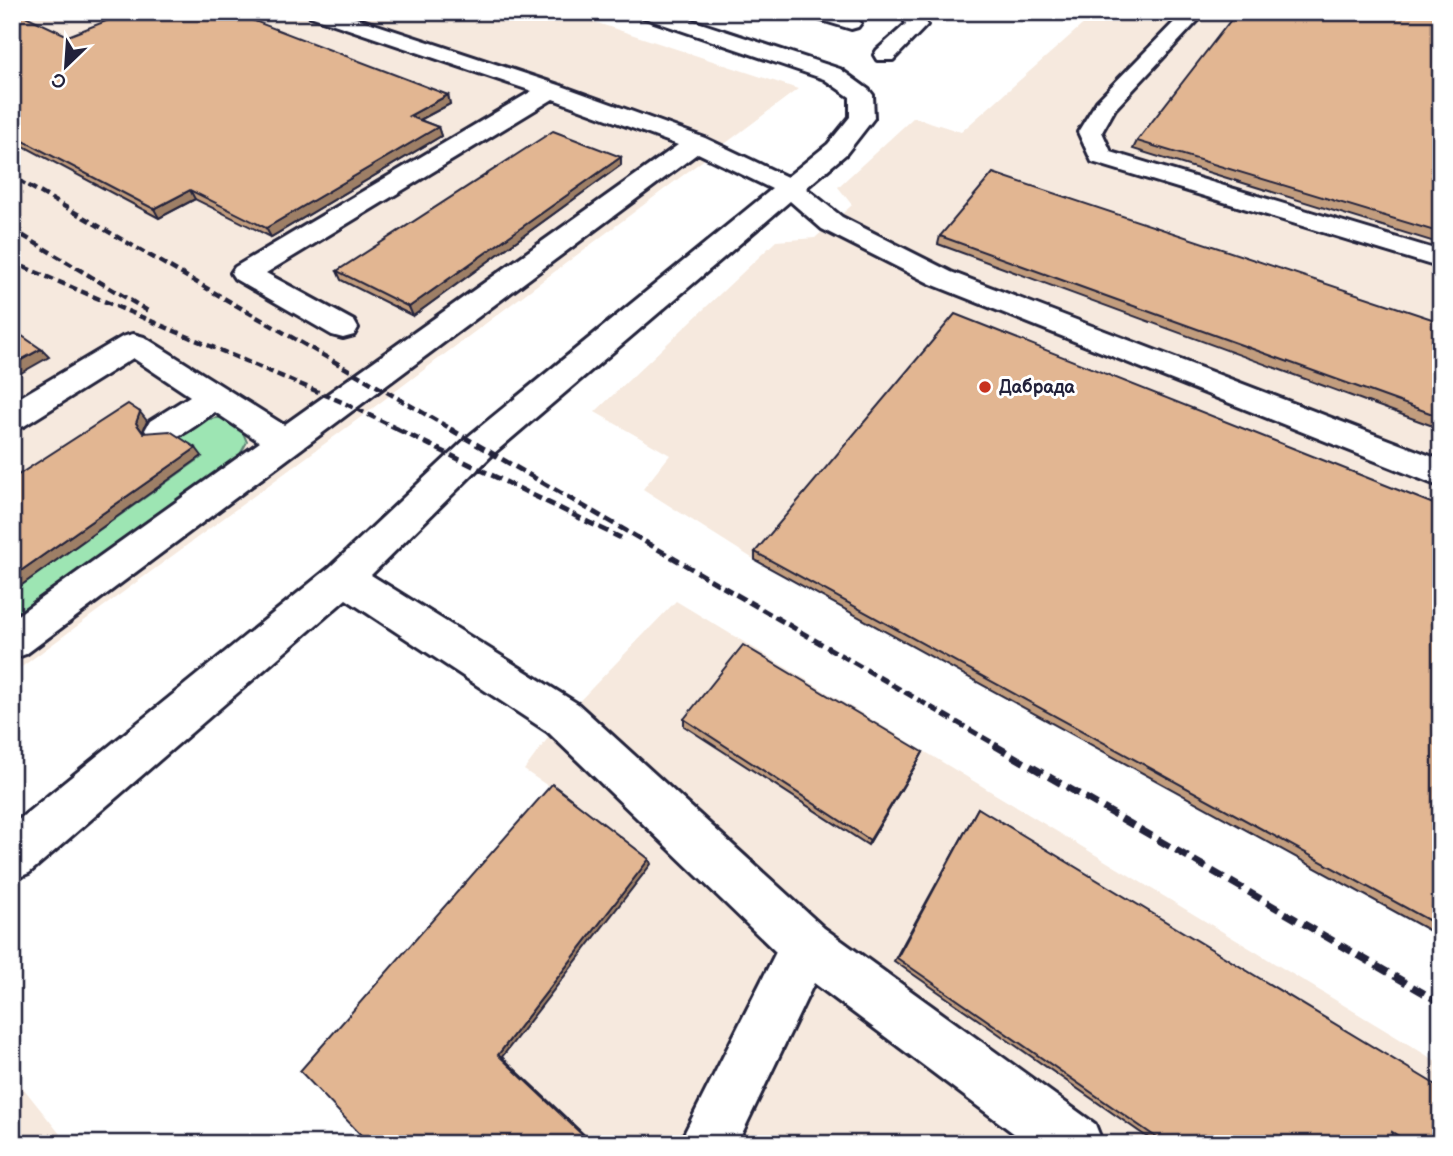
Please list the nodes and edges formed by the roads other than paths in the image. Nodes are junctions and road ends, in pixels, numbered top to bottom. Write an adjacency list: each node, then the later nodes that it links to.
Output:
1 (317, 12): 8 (lane)
2 (646, 12): 10 (lane)
3 (814, 12): 6 (lane)
4 (911, 12): 7 (lane)
5 (1196, 12): 11 (lane)
6 (851, 23)
7 (885, 55)
8 (551, 90): 9 (lane); 12 (lane)
9 (696, 143): 10 (lane); 16 (lane)
10 (790, 188): 17 (lane); 18 (lane)
11 (1441, 261)
12 (343, 328)
13 (214, 397): 14 (lane); 15 (lane); 16 (lane)
14 (12, 418)
15 (162, 430)
16 (285, 442): 19 (lane)
17 (1441, 474)
18 (344, 578): 20 (lane); 21 (lane)
19 (12, 642)
20 (12, 856)
21 (806, 946): 22 (lane); 23 (lane)
22 (707, 1144)
23 (1074, 1144)

